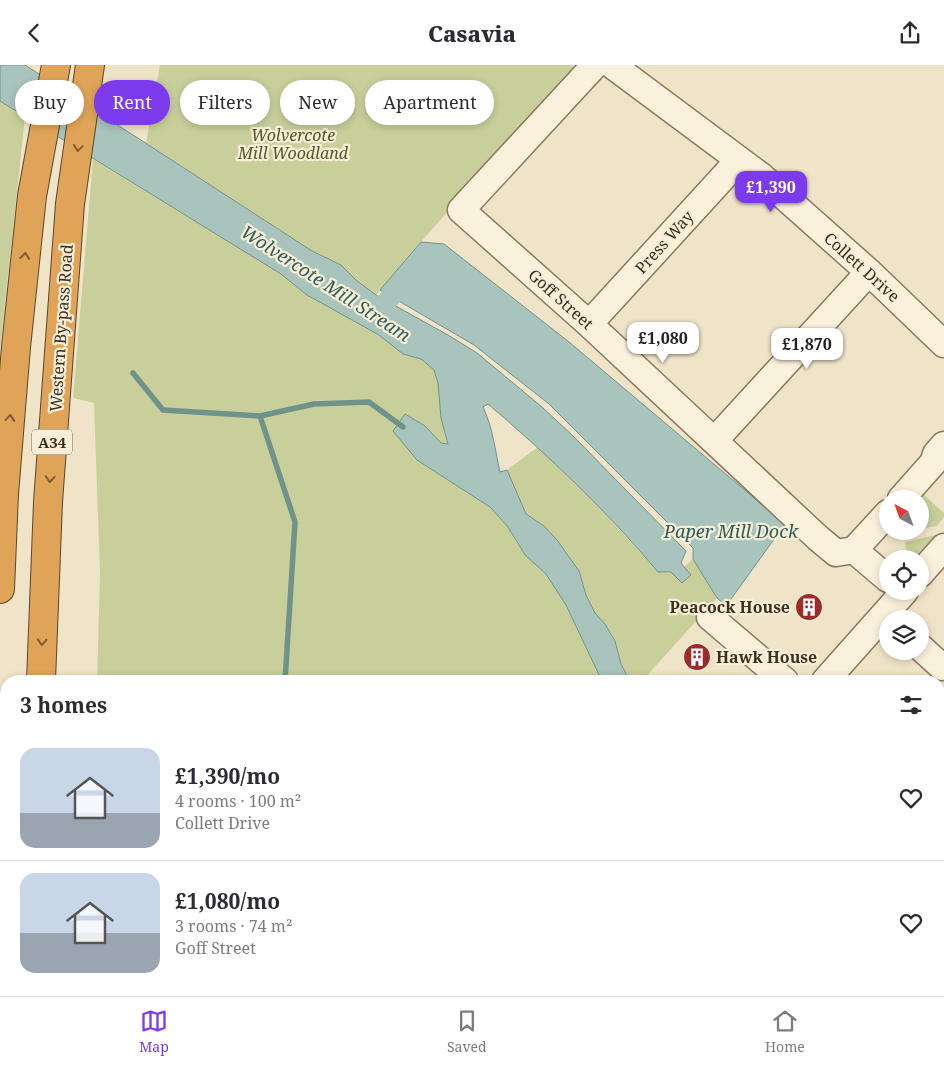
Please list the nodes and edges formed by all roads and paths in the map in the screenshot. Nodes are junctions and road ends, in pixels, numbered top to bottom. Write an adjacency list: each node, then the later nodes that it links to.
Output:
1 (56, 65): 17 (highway, A34, one-way to 1)
2 (90, 65): 22 (highway, Western By-pass Road / A34, one-way to 22)
3 (595, 65): 7 (street, Goff Street)
4 (612, 65): 5 (street, Collett Drive)
5 (739, 160): 6 (street, Collett Drive); 7 (street, Press Way)
6 (869, 273): 8 (street, Collett Drive); 9 (street)
7 (589, 324): 9 (street, Goff Street)
8 (944, 344)
9 (715, 440): 14 (street, Goff Street)
10 (940, 461): 11 (street)
11 (910, 490)
12 (879, 523): 14 (street)
13 (944, 547): 15 (street)
14 (854, 550): 16 (street)
15 (929, 562)
16 (879, 568)
17 (0, 589)
18 (710, 617): 23 (street)
19 (879, 624): 24 (street)
20 (929, 655): 21 (street)
21 (942, 667)
22 (41, 675)
23 (778, 675)
24 (831, 675)

